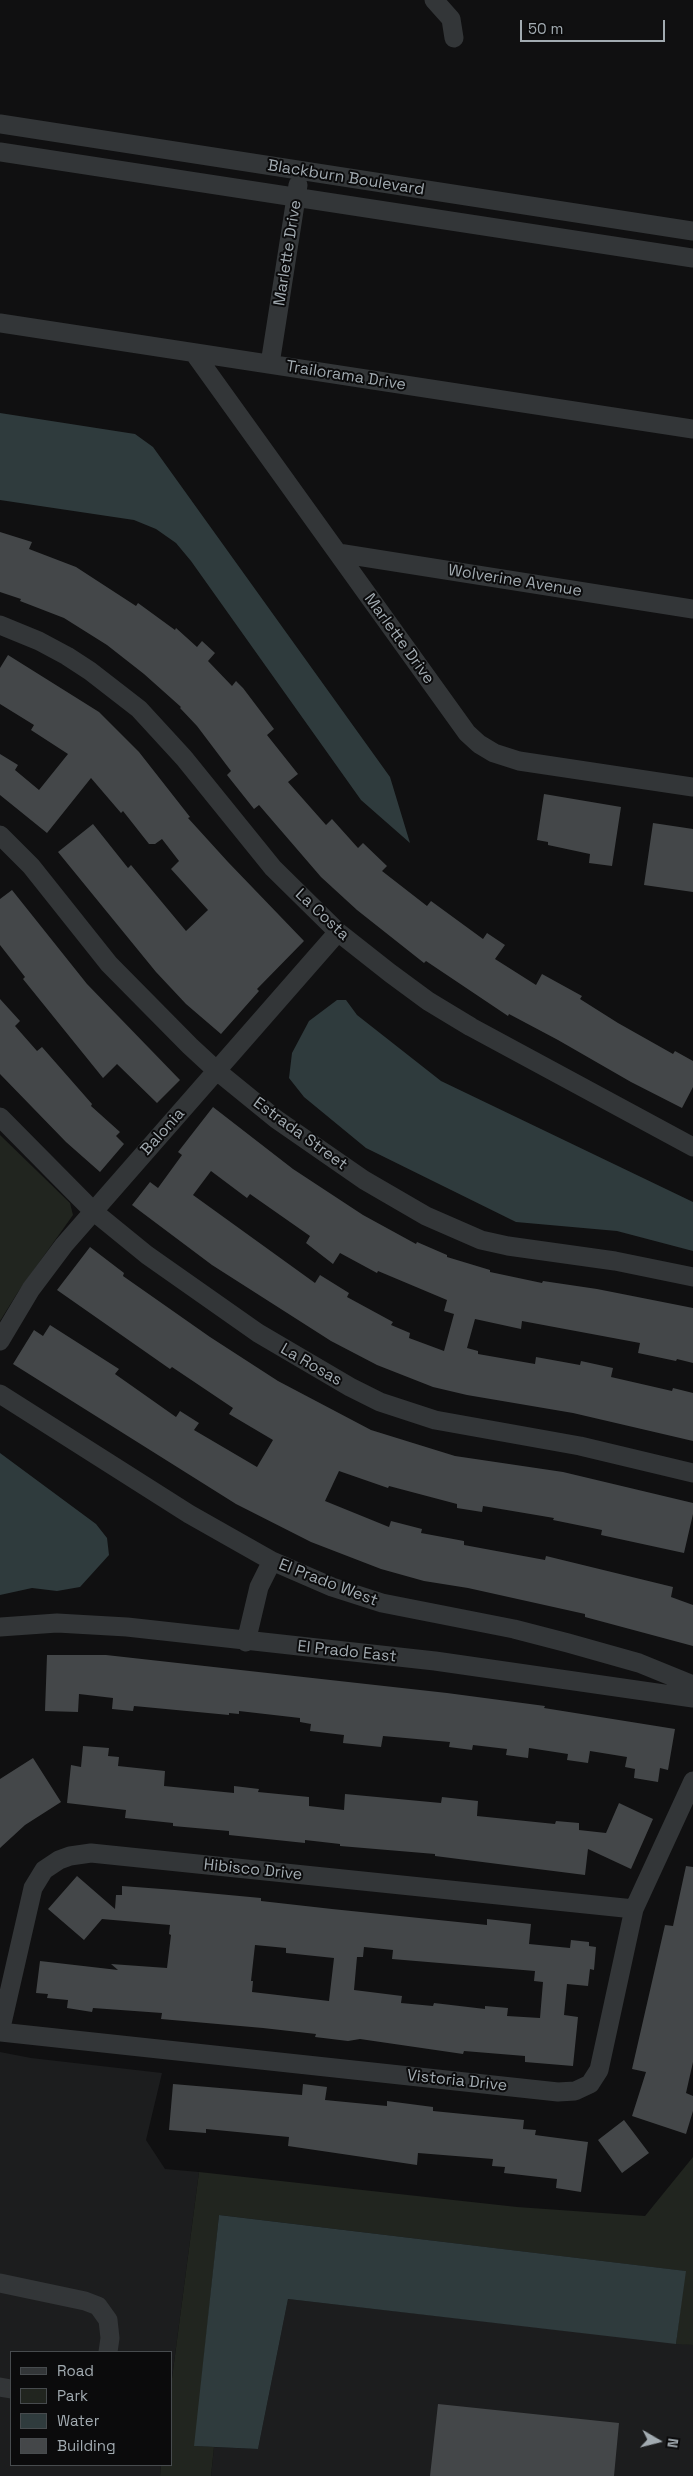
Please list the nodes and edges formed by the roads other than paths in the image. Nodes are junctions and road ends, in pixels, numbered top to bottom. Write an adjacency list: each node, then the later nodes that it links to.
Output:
1 (434, 0): 2 (street)
2 (454, 38)
3 (0, 124): 5 (street, Blackburn Boulevard)
4 (0, 152): 6 (street, Blackburn Boulevard)
5 (299, 172): 6 (street, Marlette Drive); 7 (street, Blackburn Boulevard)
6 (297, 197): 8 (street, Blackburn Boulevard); 11 (street, Marlette Drive)
7 (693, 231)
8 (693, 258)
9 (0, 323): 10 (street, Trailorama Drive)
10 (194, 353): 11 (street, Trailorama Drive); 13 (street, Marlette Drive)
11 (270, 364): 12 (street, Trailorama Drive)
12 (693, 429)
13 (338, 552): 14 (street, Wolverine Avenue); 16 (street, Marlette Drive)
14 (693, 609)
15 (0, 625): 18 (street, La Costa)
16 (693, 787)
17 (0, 835): 19 (street, Estrada Street)
18 (338, 932): 19 (street, Balonia); 21 (street, La Costa)
19 (216, 1071): 22 (street, Balonia); 23 (street, Estrada Street)
20 (0, 1117): 22 (street, La Rosas)
21 (693, 1147)
22 (93, 1211): 24 (street, Balonia); 26 (street, La Rosas)
23 (693, 1277)
24 (0, 1341)
25 (0, 1394): 27 (street, El Prado West)
26 (693, 1472)
27 (272, 1561): 29 (street); 30 (street, El Prado West)
28 (0, 1627): 29 (street, El Prado East)
29 (246, 1642): 31 (street, El Prado East)
30 (693, 1685)
31 (693, 1698)
32 (693, 1781): 33 (street, Vistoria Drive)
33 (634, 1909): 34 (street, Hibisco Drive); 34 (street, Vistoria Drive)
34 (0, 2032)
35 (0, 2283): 36 (street)
36 (108, 2351)

